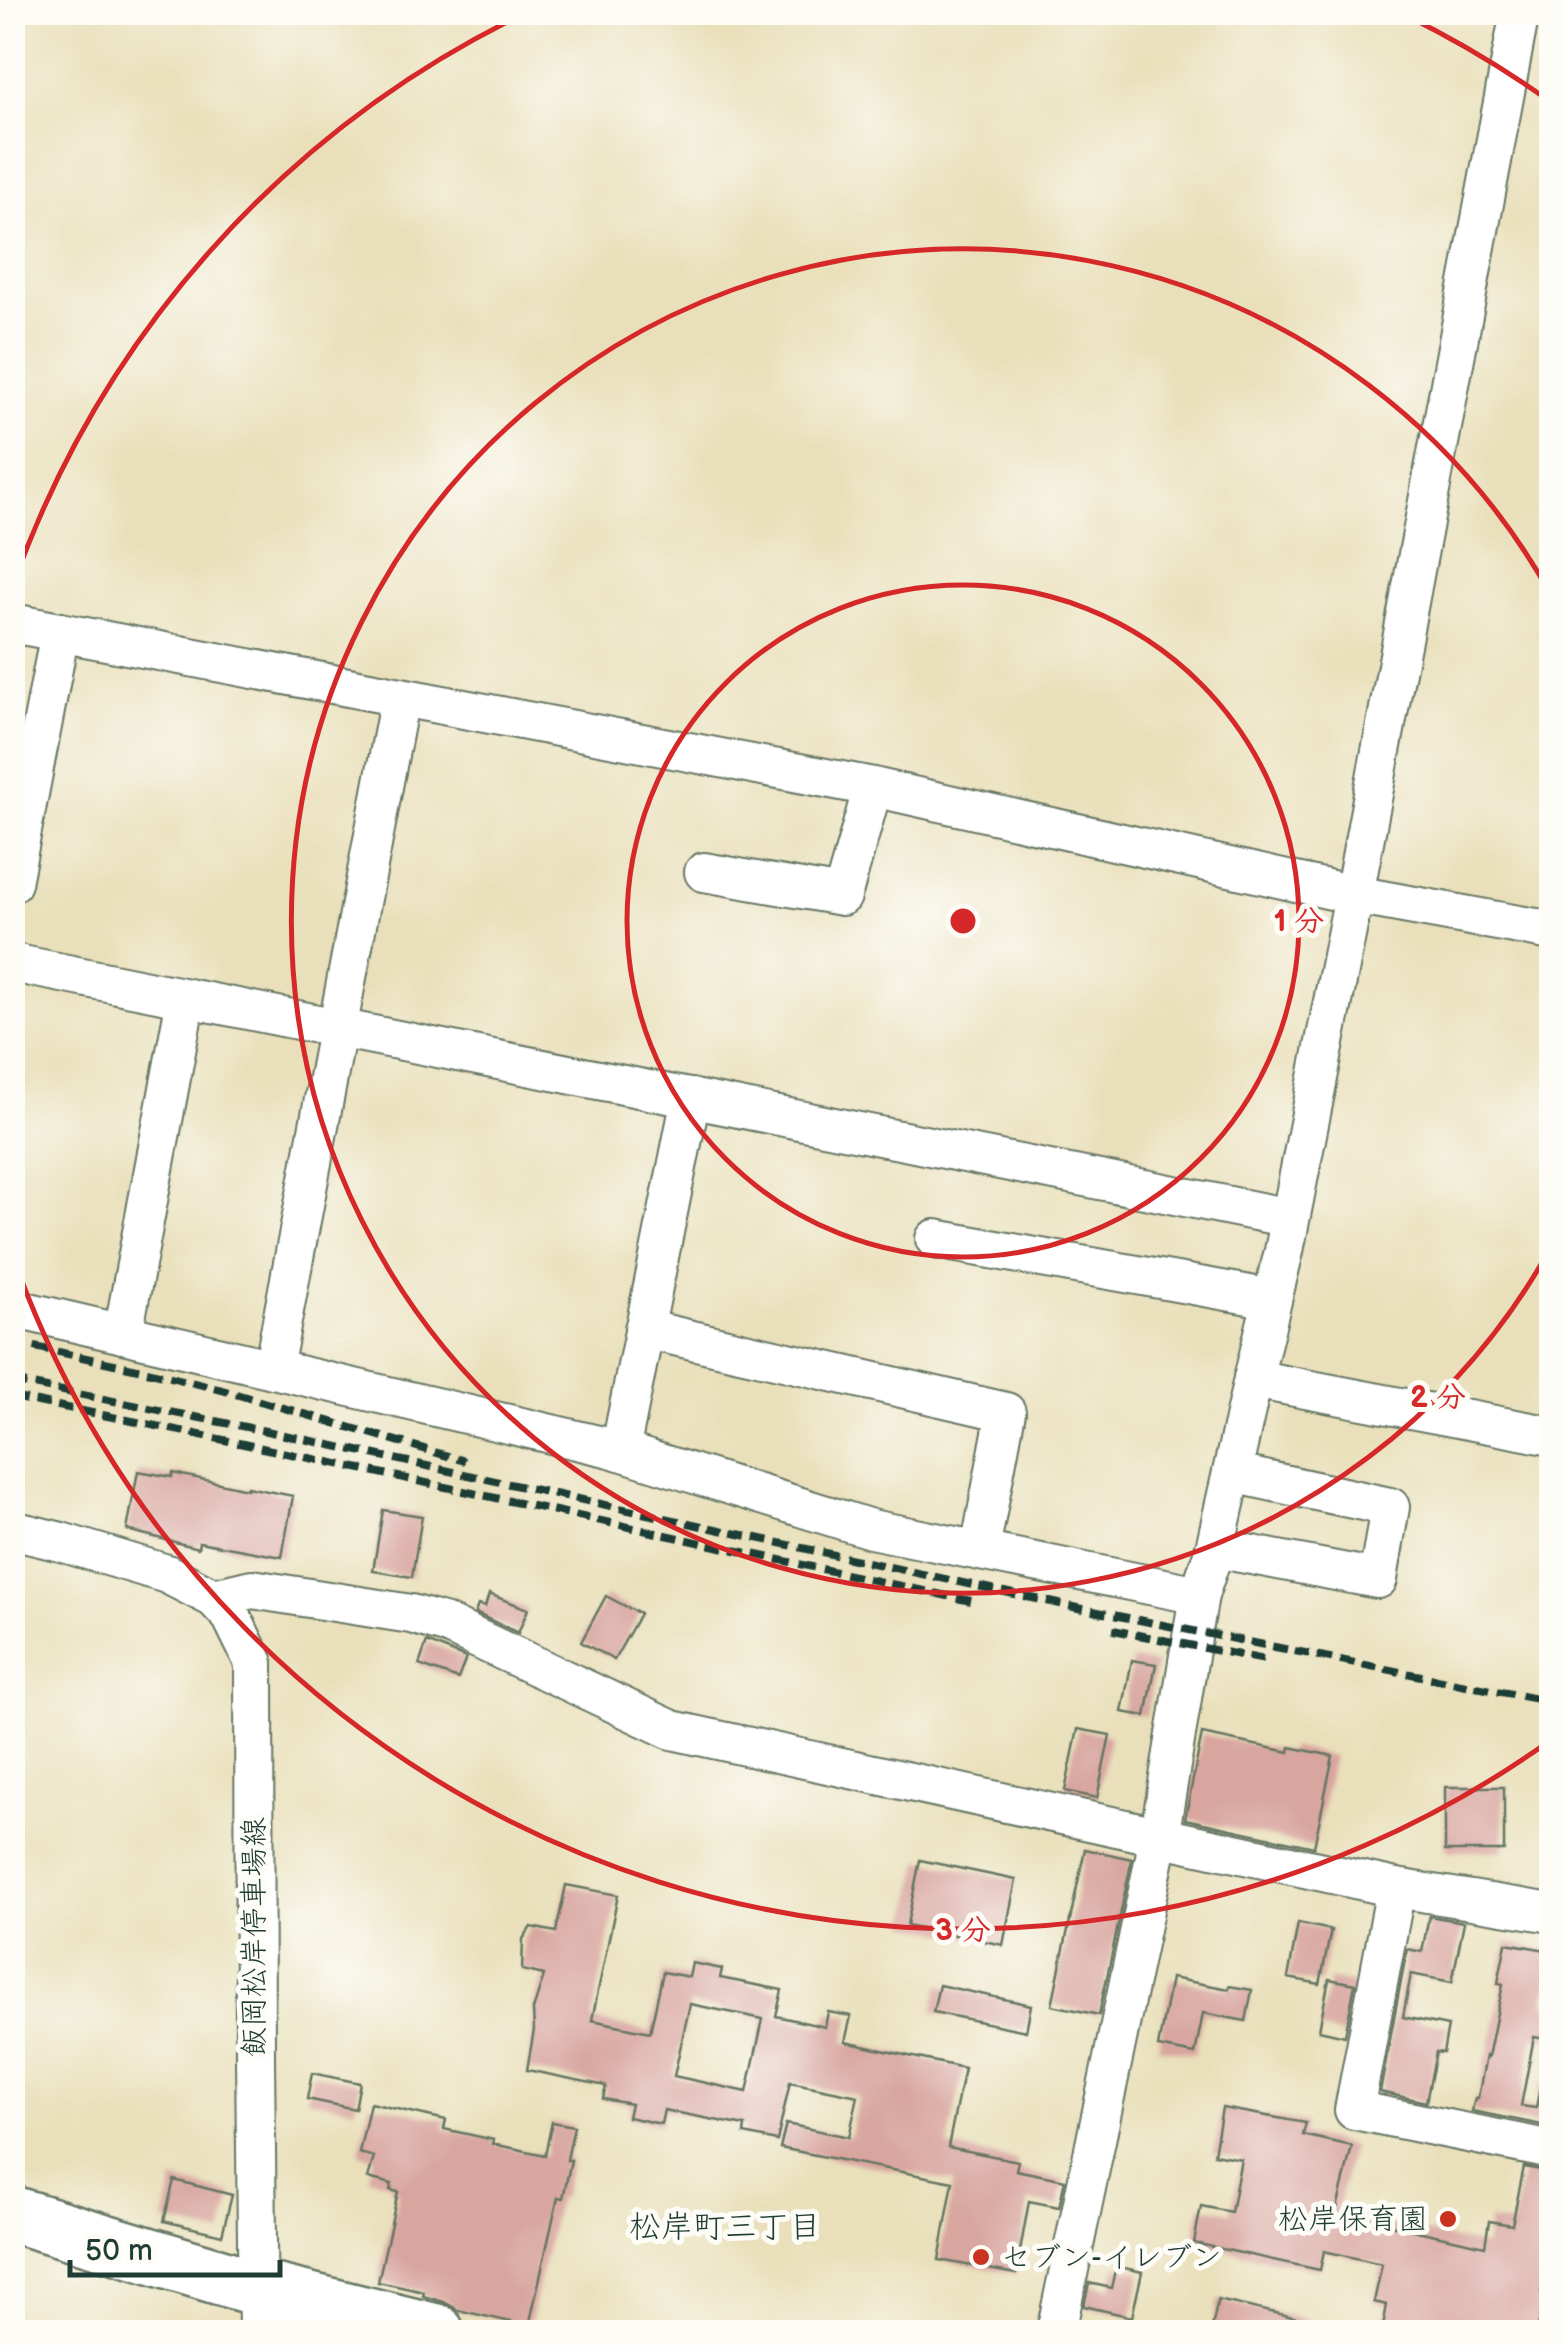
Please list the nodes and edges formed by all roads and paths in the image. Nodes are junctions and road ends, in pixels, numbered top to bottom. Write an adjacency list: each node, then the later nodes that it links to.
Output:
1 (1520, 12): 8 (street)
2 (12, 623): 3 (street)
3 (60, 632): 4 (street); 7 (street)
4 (400, 697): 5 (street); 12 (street)
5 (873, 787): 6 (street); 8 (street)
6 (704, 872)
7 (12, 883)
8 (1354, 895): 9 (street); 14 (street)
9 (1552, 932)
10 (12, 963): 11 (street)
11 (186, 998): 12 (street); 19 (street)
12 (336, 1028): 13 (street); 20 (street)
13 (690, 1098): 14 (street); 18 (street)
14 (1290, 1218): 16 (street)
15 (936, 1239): 16 (street)
16 (1272, 1299): 21 (street)
17 (12, 1308): 19 (street)
18 (644, 1329): 23 (street); 27 (street)
19 (123, 1334): 20 (street)
20 (272, 1369): 23 (street)
21 (1252, 1378): 22 (street); 24 (street)
22 (1552, 1436)
23 (620, 1451): 27 (street)
24 (1232, 1473): 26 (street); 26 (street)
25 (12, 1530): 29 (street)
26 (1215, 1548): 28 (street)
27 (980, 1550): 28 (street)
28 (1199, 1596): 30 (street)
29 (214, 1598): 30 (street); 35 (street, 飯岡松岸停車場線)
30 (1159, 1838): 31 (street); 37 (street)
31 (1396, 1888): 32 (street); 33 (street)
32 (1552, 1913)
33 (1552, 2150)
34 (12, 2214): 35 (highway)
35 (258, 2310): 36 (highway)
36 (436, 2332)
37 (1056, 2332)

